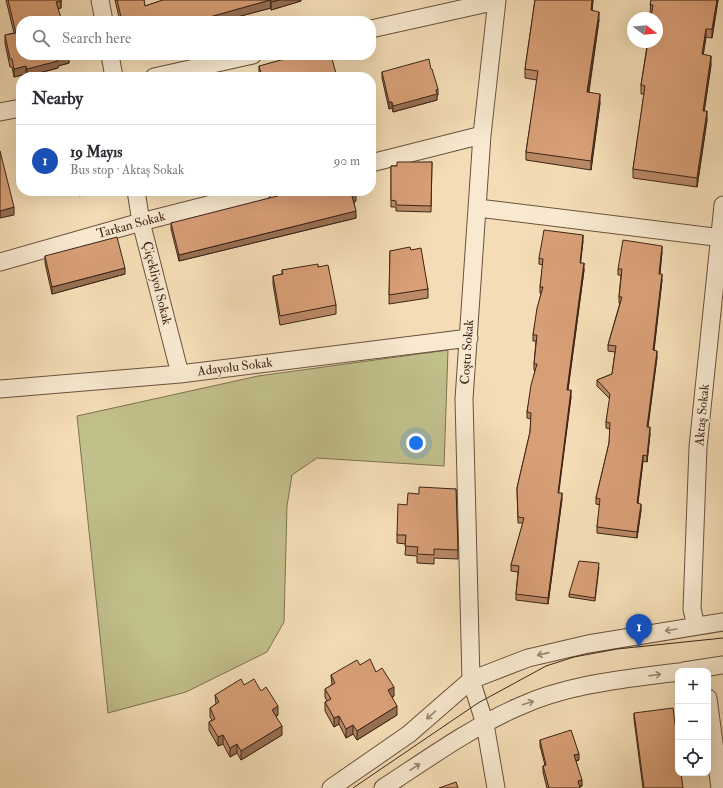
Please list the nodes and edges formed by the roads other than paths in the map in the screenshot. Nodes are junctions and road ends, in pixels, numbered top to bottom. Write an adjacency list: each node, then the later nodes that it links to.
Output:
1 (100, 0): 3 (street)
2 (497, 0): 4 (street); 11 (street, Coştu Sokak)
3 (103, 16)
4 (376, 28)
5 (111, 60): 7 (street)
6 (230, 60): 8 (street)
7 (113, 72)
8 (176, 72)
9 (16, 109): 10 (street)
10 (0, 112)
11 (482, 135): 12 (street); 16 (street, Coştu Sokak)
12 (376, 163)
13 (137, 196): 17 (street, Çiçekliyol Sokak)
14 (243, 196): 17 (street, Tarkan Sokak)
15 (723, 204): 18 (street, Aktaş Sokak)
16 (478, 208): 18 (street); 20 (street, Coştu Sokak)
17 (142, 222): 19 (street, Tarkan Sokak); 21 (street, Çiçekliyol Sokak)
18 (721, 238): 24 (street, Aktaş Sokak)
19 (0, 262)
20 (469, 338): 21 (street, Adayolu Sokak); 28 (street, Coştu Sokak)
21 (180, 374): 22 (street, Adayolu Sokak)
22 (0, 389)
23 (723, 622): 24 (street)
24 (696, 626): 28 (street, one-way to 28)
25 (723, 665): 26 (street)
26 (711, 668)
27 (675, 672): 30 (street, one-way to 27)
28 (472, 680): 30 (street, Coştu Sokak); 31 (street, one-way to 31)
29 (709, 704): 34 (street)
30 (485, 724): 32 (street, one-way to 30); 33 (street, Coştu Sokak)
31 (332, 788)
32 (382, 788)
33 (496, 788)
34 (720, 788)

